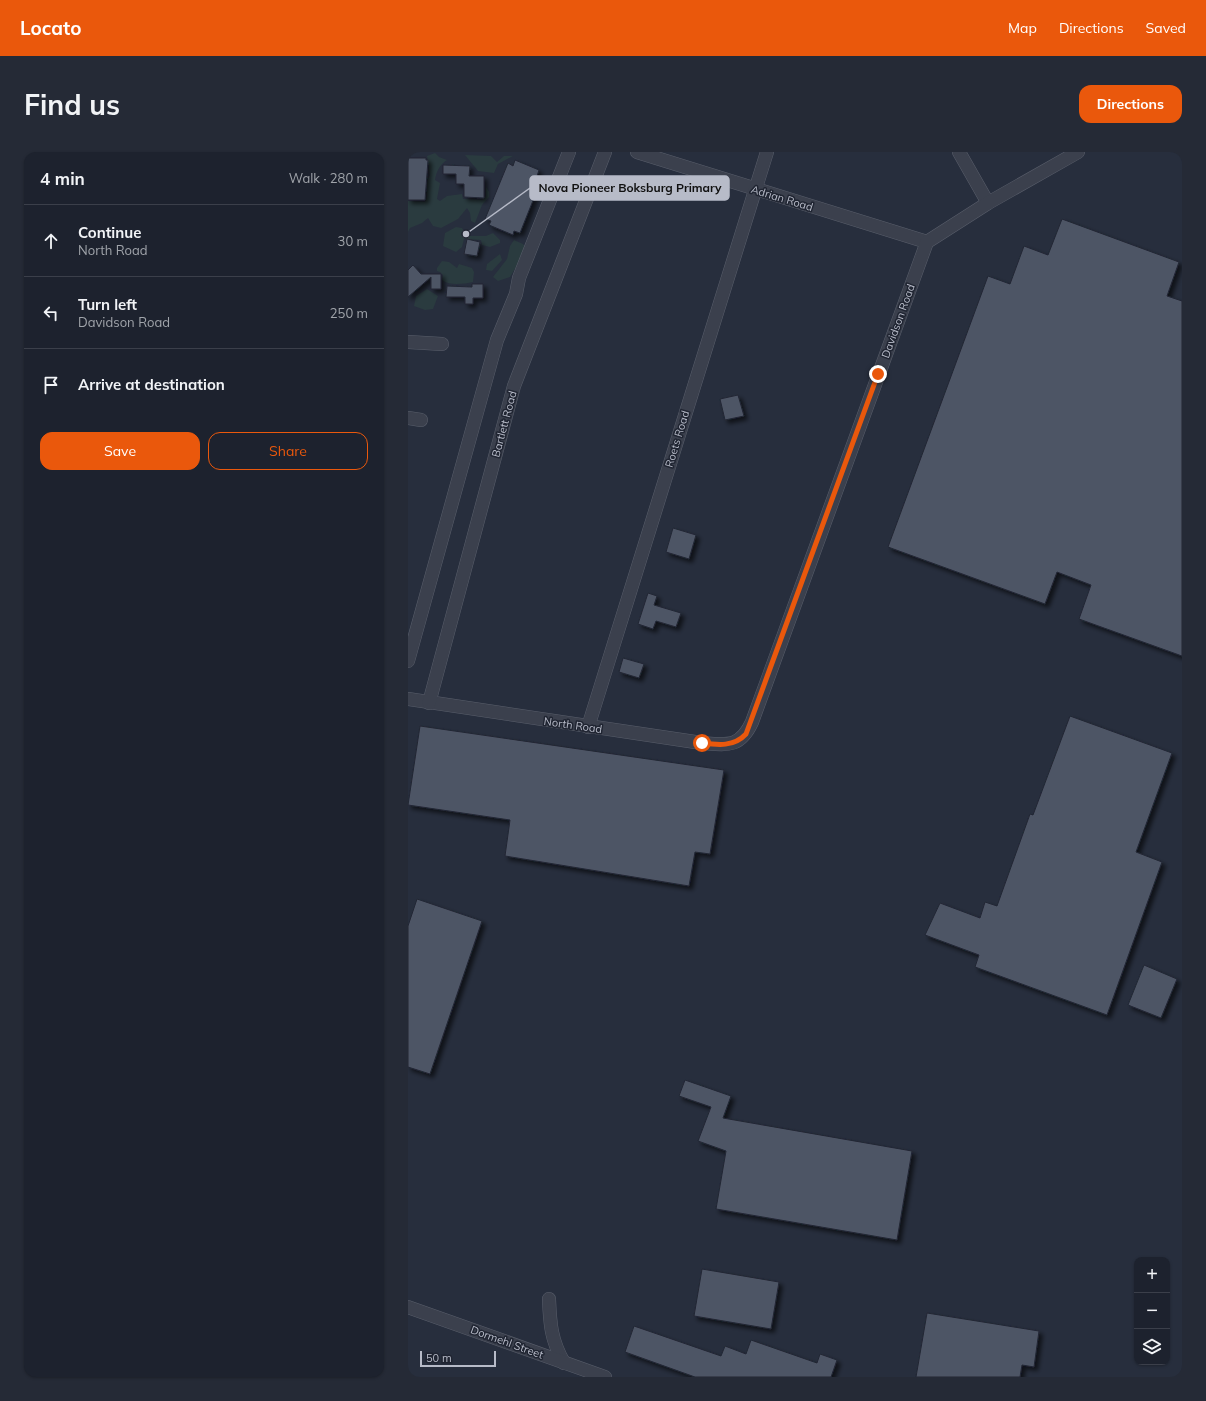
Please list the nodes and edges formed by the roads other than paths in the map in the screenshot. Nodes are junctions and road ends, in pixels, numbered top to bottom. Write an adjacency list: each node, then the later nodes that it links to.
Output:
1 (569, 152): 11 (street)
2 (578, 152): 11 (street)
3 (604, 152): 16 (street, Bartlett Road)
4 (637, 152): 8 (street, Adrian Road)
5 (767, 152): 8 (street, Roets Road)
6 (959, 152): 9 (street)
7 (1078, 152): 9 (street)
8 (755, 190): 10 (street, Adrian Road); 17 (street, Roets Road)
9 (988, 204): 10 (street)
10 (927, 242): 18 (street, Davidson Road)
11 (516, 294): 14 (street)
12 (408, 342): 13 (street)
13 (442, 344)
14 (408, 661)
15 (408, 700): 16 (street, North Road)
16 (428, 703): 17 (street, North Road)
17 (588, 727): 18 (street, North Road)
18 (738, 742)
19 (549, 1298): 21 (street)
20 (408, 1307): 21 (street, Dormehl Street)
21 (564, 1362): 22 (street, Dormehl Street)
22 (605, 1377)

